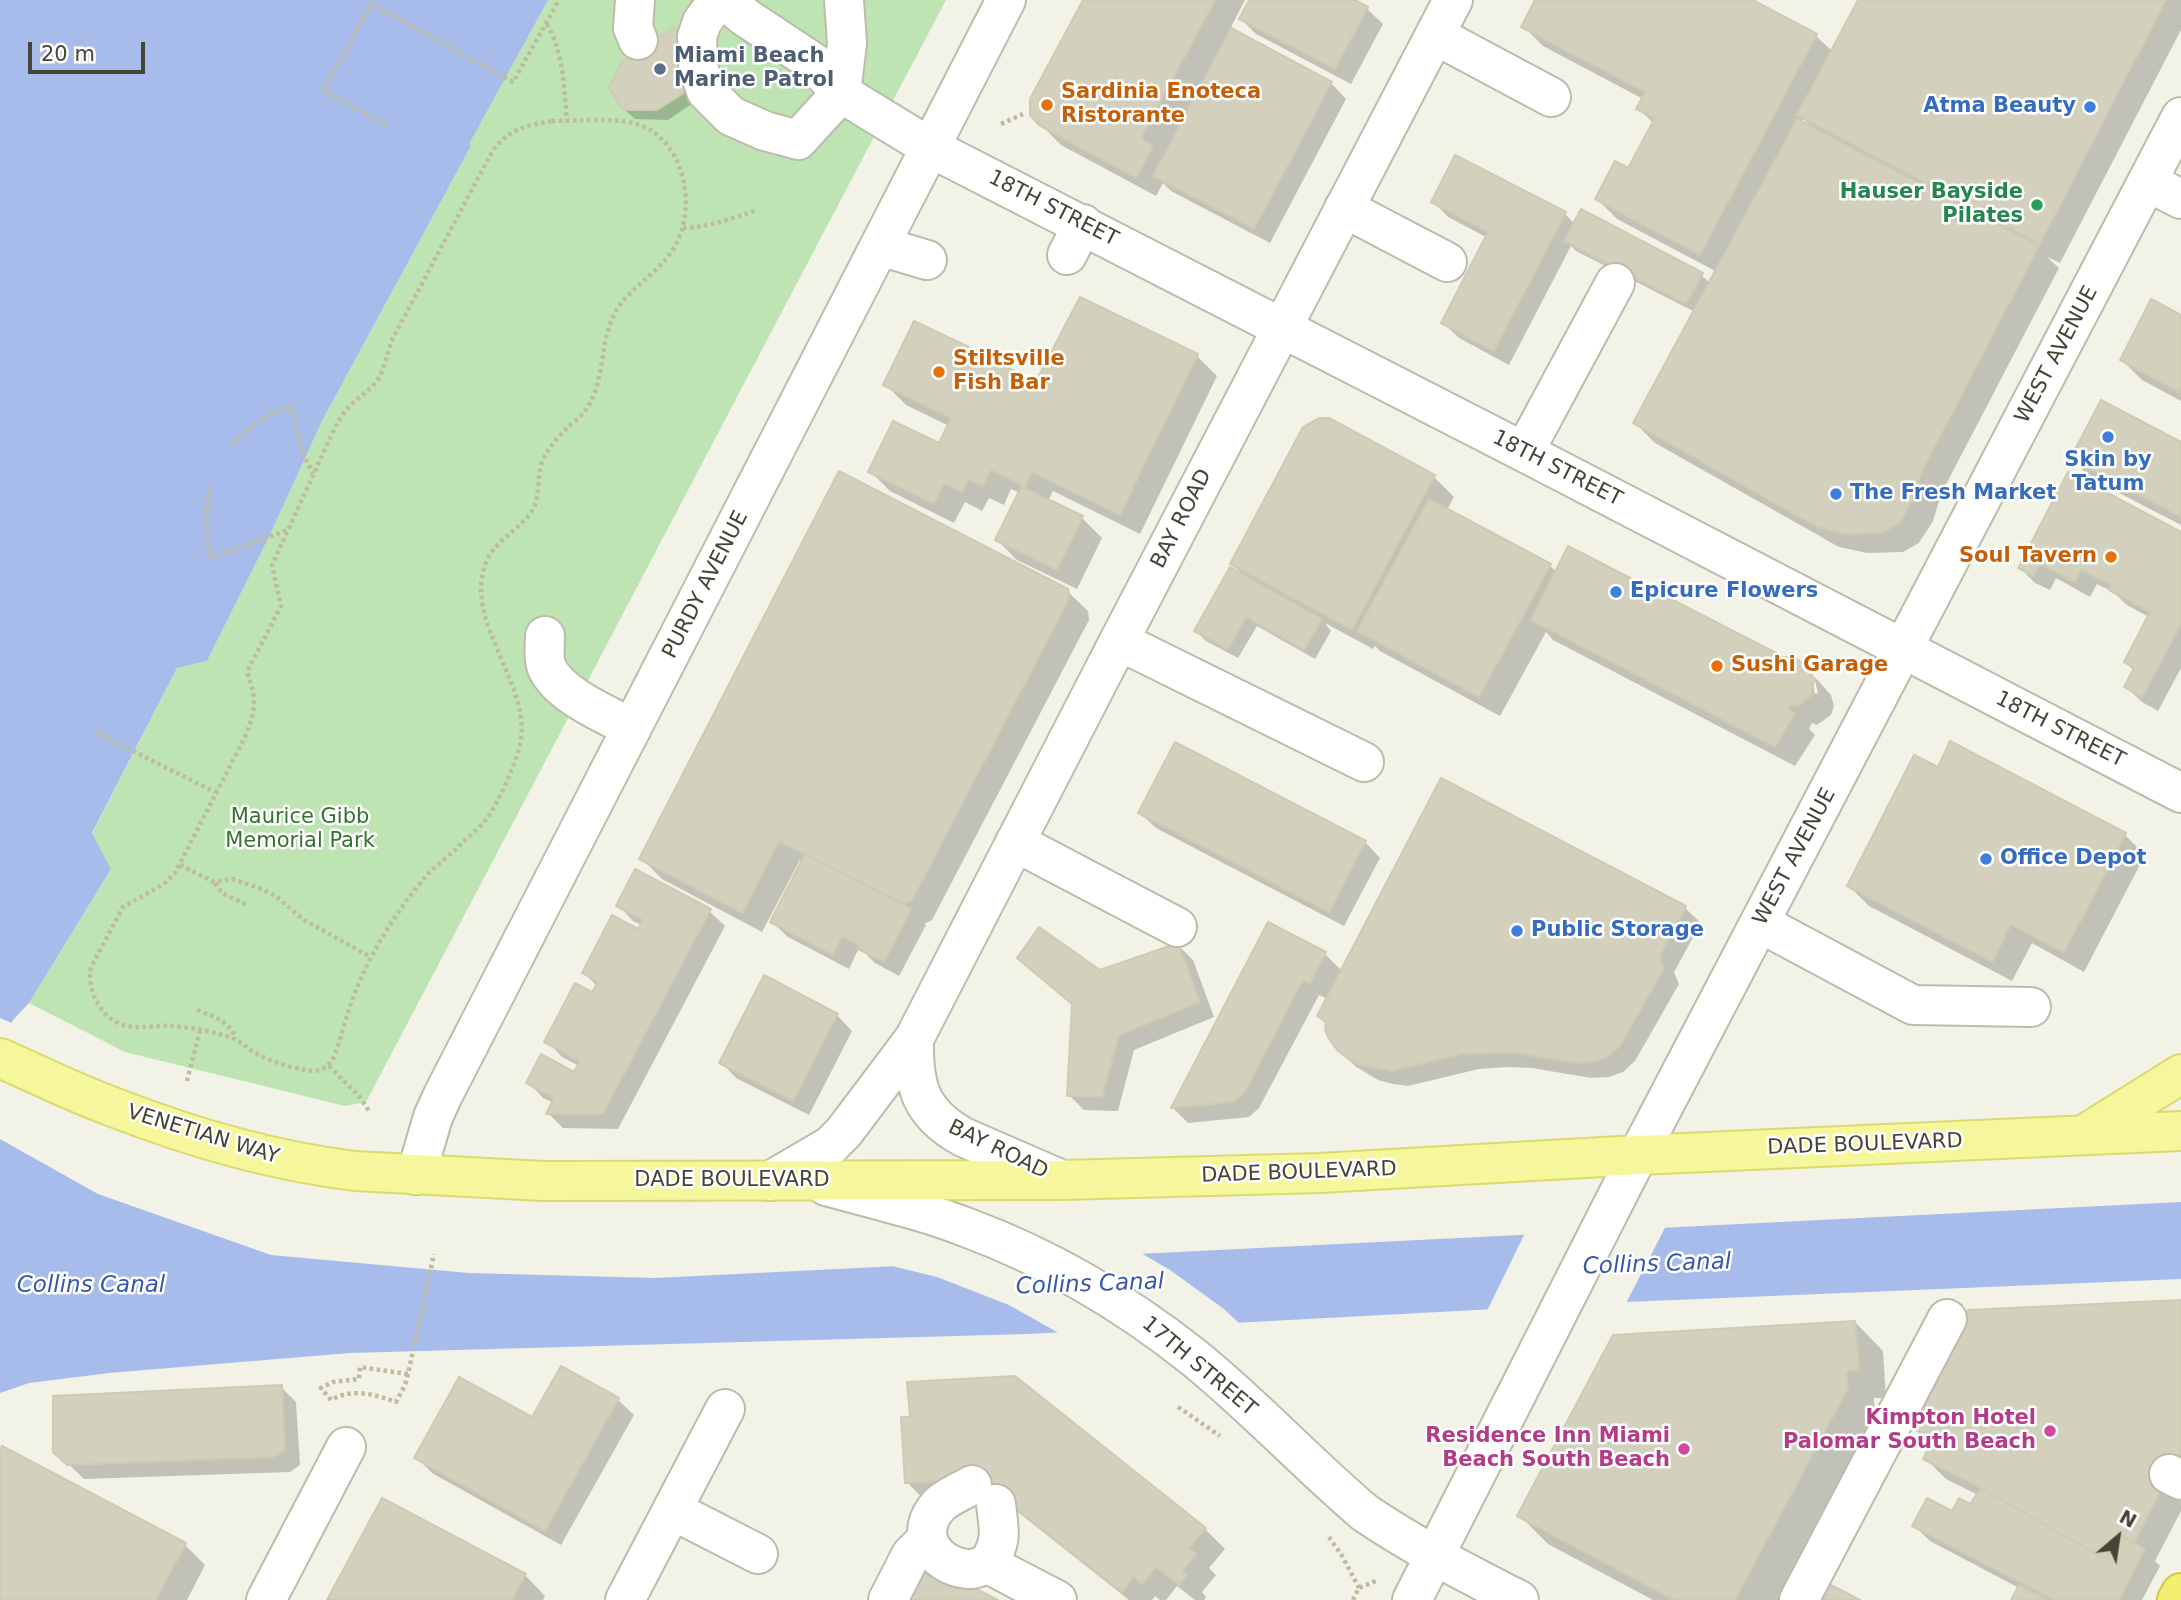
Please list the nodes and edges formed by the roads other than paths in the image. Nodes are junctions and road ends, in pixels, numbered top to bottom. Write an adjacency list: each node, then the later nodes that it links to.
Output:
1 (635, 0): 8 (street)
2 (718, 0): 9 (street)
3 (725, 0): 9 (street, 18TH STREET)
4 (844, 0): 9 (street)
5 (1006, 0): 12 (street, PURDY AVENUE)
6 (1453, 0): 7 (street, BAY ROAD)
7 (1435, 35): 10 (street); 15 (street, BAY ROAD)
8 (638, 40)
9 (841, 93): 12 (street, 18TH STREET)
10 (1550, 97)
11 (2181, 117): 13 (street, WEST AVENUE)
12 (931, 148): 16 (street, PURDY AVENUE); 20 (street, 18TH STREET)
13 (2148, 182): 14 (street); 24 (street, WEST AVENUE)
14 (2181, 199)
15 (1344, 208): 18 (street); 20 (street, BAY ROAD)
16 (880, 246): 17 (street); 25 (street, PURDY AVENUE)
17 (927, 260)
18 (1447, 262)
19 (1615, 283): 21 (street)
20 (1282, 327): 21 (street, 18TH STREET); 23 (street, BAY ROAD)
21 (1524, 452): 24 (street, 18TH STREET)
22 (545, 636): 25 (street)
23 (1119, 641): 26 (street); 28 (street, BAY ROAD)
24 (1903, 650): 27 (street, 18TH STREET); 29 (street, WEST AVENUE)
25 (632, 728): 38 (street, PURDY AVENUE)
26 (1364, 762)
27 (2181, 793)
28 (1015, 842): 30 (street); 32 (street, BAY ROAD)
29 (1760, 923): 31 (street); 37 (street, WEST AVENUE)
30 (1177, 927)
31 (2031, 1007)
32 (914, 1039): 39 (street, BAY ROAD); 40 (street, BAY ROAD)
33 (0, 1058): 38 (main road, VENETIAN WAY)
34 (2181, 1074): 36 (main road)
35 (2181, 1132): 36 (main road, DADE BOULEVARD)
36 (2082, 1136): 37 (main road, DADE BOULEVARD)
37 (1638, 1155): 39 (main road, DADE BOULEVARD); 47 (street, WEST AVENUE)
38 (416, 1175): 40 (main road, DADE BOULEVARD)
39 (1062, 1180): 40 (main road, DADE BOULEVARD)
40 (789, 1181): 47 (street, 17TH STREET)
41 (1947, 1319): 56 (street)
42 (725, 1409): 44 (street)
43 (346, 1447): 50 (street)
44 (672, 1510): 46 (street); 51 (street)
45 (927, 1539): 48 (street); 48 (street); 52 (street)
46 (758, 1554)
47 (1435, 1556): 54 (street, WEST AVENUE); 55 (street, 17TH STREET)
48 (988, 1564): 53 (street)
49 (2181, 1592): 57 (highway)
50 (266, 1600)
51 (625, 1600)
52 (888, 1600)
53 (1057, 1600)
54 (1412, 1600)
55 (1519, 1600)
56 (1799, 1600)
57 (2177, 1600)

